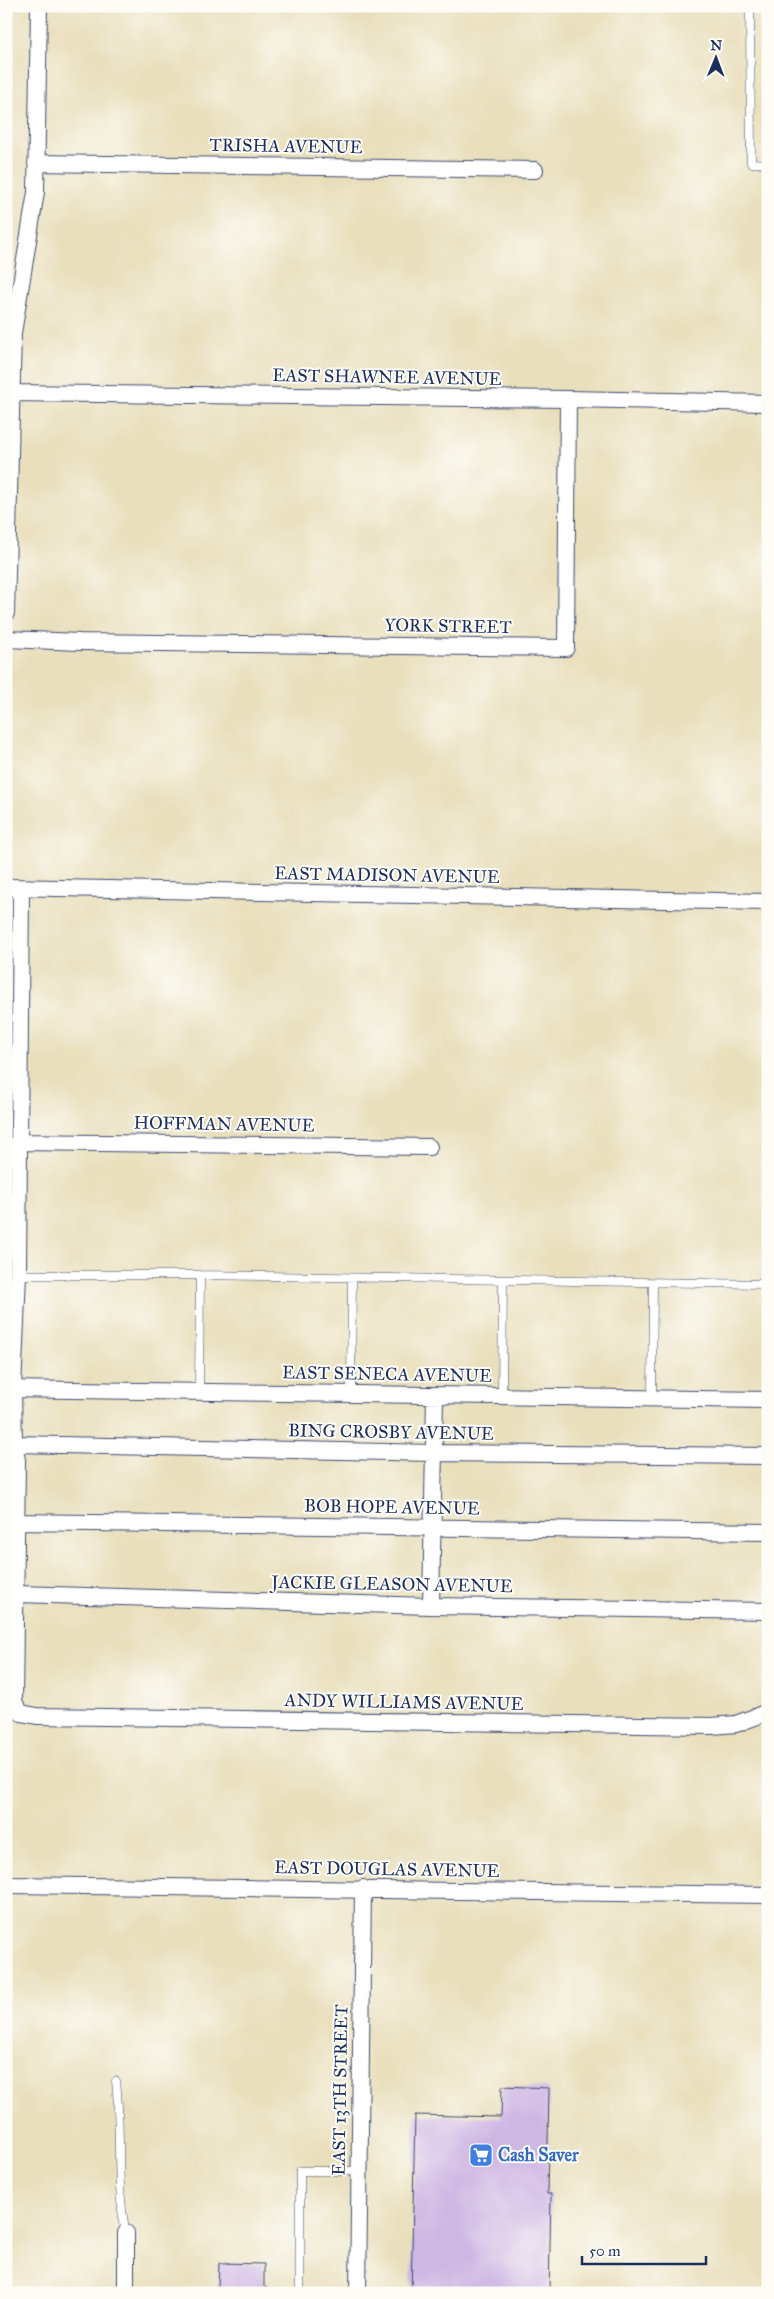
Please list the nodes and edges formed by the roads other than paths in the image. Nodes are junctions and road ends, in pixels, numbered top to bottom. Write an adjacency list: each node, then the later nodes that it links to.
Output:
1 (39, 6): 3 (street)
2 (750, 6): 4 (lane)
3 (36, 163): 5 (street, TRISHA AVENUE); 6 (street)
4 (768, 164)
5 (535, 170)
6 (8, 393): 7 (street, EAST SHAWNEE AVENUE); 9 (street)
7 (568, 398): 8 (street, EAST SHAWNEE AVENUE); 10 (street, YORK STREET)
8 (768, 403)
9 (6, 613)
10 (6, 639)
11 (14, 888): 12 (street, EAST MADISON AVENUE); 13 (street)
12 (768, 902)
13 (18, 1142): 14 (street, HOFFMAN AVENUE); 15 (street)
14 (429, 1147)
15 (18, 1275): 16 (lane); 21 (street)
16 (200, 1275): 17 (lane); 22 (lane)
17 (352, 1278): 18 (lane); 23 (lane)
18 (503, 1280): 20 (lane); 25 (lane)
19 (768, 1281): 20 (lane)
20 (653, 1283): 26 (lane)
21 (10, 1389): 22 (street, EAST SENECA AVENUE); 28 (street)
22 (199, 1391): 23 (street, EAST SENECA AVENUE)
23 (350, 1394): 24 (street, EAST SENECA AVENUE)
24 (435, 1395): 25 (street, EAST SENECA AVENUE); 29 (street)
25 (502, 1396): 26 (street, EAST SENECA AVENUE)
26 (652, 1398): 27 (street, EAST SENECA AVENUE)
27 (768, 1400)
28 (14, 1444): 29 (street, BING CROSBY AVENUE); 31 (street)
29 (434, 1454): 30 (street, BING CROSBY AVENUE); 32 (street)
30 (768, 1456)
31 (15, 1522): 32 (street, BOB HOPE AVENUE); 34 (street)
32 (433, 1527): 33 (street, BOB HOPE AVENUE); 35 (street)
33 (768, 1532)
34 (16, 1594): 35 (street, JACKIE GLEASON AVENUE); 37 (street, ANDY WILLIAMS AVENUE)
35 (431, 1606): 36 (street, JACKIE GLEASON AVENUE)
36 (768, 1611)
37 (768, 1712)
38 (6, 1885): 39 (street, EAST DOUGLAS AVENUE)
39 (363, 1888): 40 (street, EAST DOUGLAS AVENUE); 42 (street, EAST 13TH STREET)
40 (768, 1895)
41 (116, 2081): 43 (lane)
42 (360, 2171): 45 (lane); 46 (street, EAST 13TH STREET)
43 (126, 2233): 44 (street)
44 (126, 2293)
45 (300, 2293)
46 (358, 2293)

